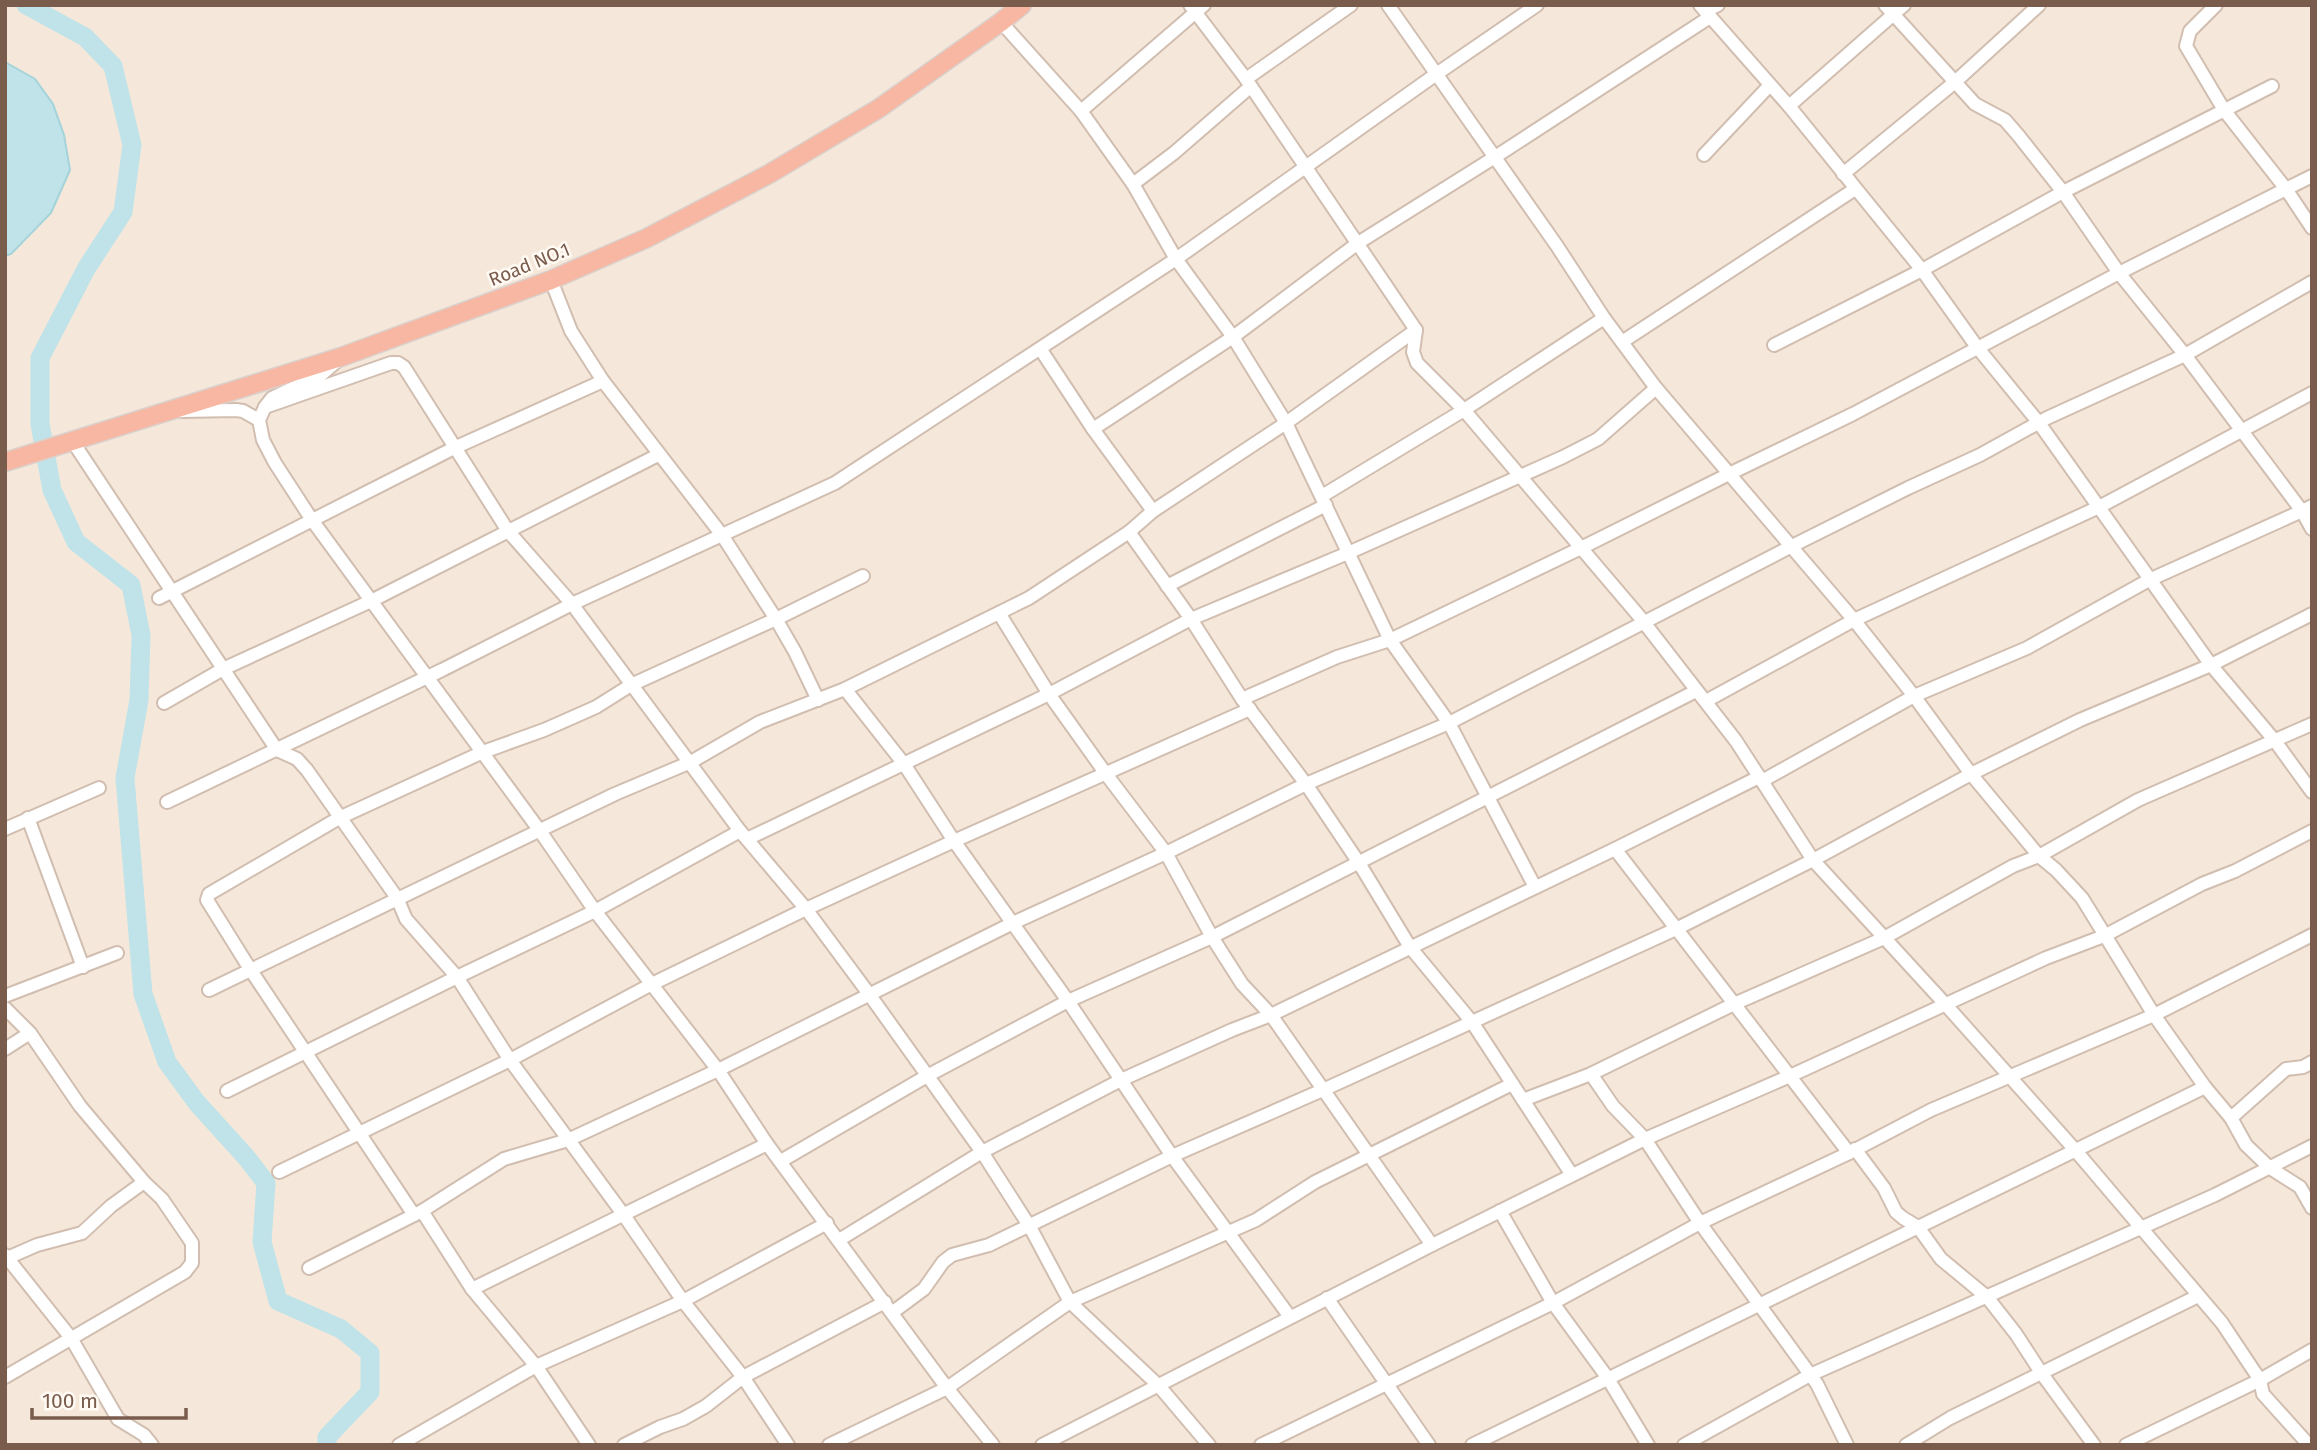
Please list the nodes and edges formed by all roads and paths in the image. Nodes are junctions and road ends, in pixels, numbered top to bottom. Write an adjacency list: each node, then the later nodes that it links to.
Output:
1 (1022, 5): 12 (highway, Road NO.1)
2 (1351, 5): 15 (street)
3 (1537, 5): 13 (street)
4 (1718, 5): 11 (street)
5 (1904, 5): 10 (street)
6 (2039, 5): 14 (street)
7 (2216, 5): 19 (street)
8 (1391, 7): 13 (street)
9 (1196, 8): 15 (street); 20 (street)
10 (1889, 10): 14 (street); 18 (street)
11 (1705, 11): 16 (street); 22 (street)
12 (1001, 22): 20 (street); 35 (highway, Road NO.1)
13 (1436, 75): 22 (street); 23 (street)
14 (1955, 82): 24 (street); 29 (street)
15 (1248, 83): 23 (street); 26 (street)
16 (1770, 85): 18 (street); 21 (street)
17 (2272, 86): 19 (street)
18 (1789, 106): 24 (street)
19 (2224, 110): 28 (street); 29 (street)
20 (1081, 111): 26 (street)
21 (1704, 155)
22 (1495, 157): 31 (street); 37 (street)
23 (1304, 167): 31 (street); 32 (street)
24 (1843, 174): 27 (street)
25 (2312, 176): 28 (street)
26 (1133, 184): 32 (street)
27 (1855, 189): 33 (street); 40 (street)
28 (2286, 189): 30 (street); 34 (street)
29 (2063, 192): 33 (street); 34 (street)
30 (2312, 228)
31 (1358, 243): 38 (street); 39 (street)
32 (1176, 259): 39 (street); 43 (street)
33 (1922, 270): 41 (street); 42 (street)
34 (2119, 273): 42 (street); 44 (street)
35 (551, 280): 45 (highway, Road NO.1); 46 (street)
36 (2312, 282): 44 (street)
37 (1604, 318): 40 (street); 50 (street)
38 (1416, 330): 50 (street); 53 (street)
39 (1233, 337): 53 (street); 55 (street)
40 (1622, 342): 47 (street)
41 (1774, 345)
42 (1977, 347): 54 (street); 61 (street)
43 (1041, 350): 55 (street); 71 (street)
44 (2185, 355): 54 (street); 56 (street)
45 (341, 357): 49 (street); 51 (highway, Road NO.1)
46 (603, 381): 58 (street); 59 (street)
47 (1656, 388): 61 (street); 62 (street)
48 (2312, 393): 56 (street)
49 (265, 407): 52 (street); 58 (street)
50 (1464, 410): 62 (street); 63 (street)
51 (171, 412): 52 (street); 57 (highway, Road NO.1)
52 (259, 420): 67 (street)
53 (1286, 424): 63 (street); 66 (street)
54 (2039, 424): 64 (street); 72 (street)
55 (1093, 429): 66 (street)
56 (2242, 431): 64 (street); 65 (street)
57 (74, 442): 60 (highway, Road NO.1); 78 (street)
58 (454, 448): 67 (street); 69 (street)
59 (659, 455): 69 (street); 71 (street)
60 (5, 462)
61 (1729, 474): 72 (street); 73 (street)
62 (1520, 476): 73 (street); 74 (street)
63 (1324, 501): 74 (street); 77 (street)
64 (2099, 507): 76 (street); 86 (street)
65 (2307, 509): 68 (street); 76 (street)
66 (1153, 511): 70 (street)
67 (312, 520): 78 (street); 80 (street)
68 (2312, 529)
69 (508, 531): 80 (street); 81 (street)
70 (1129, 532): 77 (street); 82 (street)
71 (722, 535): 81 (street); 84 (street)
72 (1790, 547): 86 (street); 87 (street)
73 (1581, 548): 87 (street); 88 (street)
74 (1348, 554): 85 (street); 88 (street)
75 (863, 576): 84 (street)
76 (2149, 580): 89 (street); 96 (street)
77 (1167, 586): 85 (street)
78 (173, 590): 79 (street); 90 (street)
79 (159, 598)
80 (371, 601): 90 (street); 91 (street)
81 (572, 604): 91 (street); 92 (street)
82 (999, 612): 93 (street); 95 (street)
83 (2312, 614): 89 (street)
84 (776, 619): 92 (street); 97 (street)
85 (1191, 619): 95 (street); 100 (street)
86 (1854, 620): 96 (street); 98 (street)
87 (1644, 624): 94 (street); 101 (street)
88 (1390, 640): 100 (street); 101 (street)
89 (2211, 665): 103 (street); 109 (street)
90 (223, 668): 99 (street); 104 (street)
91 (427, 676): 104 (street); 105 (street)
92 (631, 685): 105 (street); 106 (street)
93 (845, 690): 97 (street); 107 (street)
94 (1696, 691): 98 (street); 114 (street)
95 (1049, 694): 107 (street); 108 (street)
96 (1914, 696): 109 (street); 110 (street)
97 (818, 700): 106 (street)
98 (1706, 701): 110 (street)
99 (164, 703)
100 (1246, 704): 108 (street); 111 (street)
101 (1449, 723): 111 (street); 114 (street)
102 (2312, 724): 103 (street)
103 (2275, 741): 113 (street); 125 (street)
104 (277, 750): 115 (street); 117 (street)
105 (482, 752): 117 (street); 119 (street)
106 (691, 762): 119 (street); 121 (street)
107 (904, 764): 121 (street); 122 (street)
108 (1106, 774): 122 (street); 124 (street)
109 (1971, 774): 125 (street); 126 (street)
110 (1761, 779): 123 (street); 126 (street)
111 (1306, 784): 124 (street); 127 (street)
112 (99, 789): 116 (street)
113 (2312, 792)
114 (1489, 797): 127 (street); 128 (street)
115 (167, 802)
116 (28, 818): 118 (street); 140 (street)
117 (339, 818): 129 (street); 141 (street)
118 (5, 829)
119 (540, 831): 129 (street); 131 (street)
120 (2312, 831): 135 (street)
121 (744, 835): 130 (street); 131 (street)
122 (954, 841): 130 (street); 132 (street)
123 (1615, 849): 128 (street); 133 (street)
124 (1166, 853): 132 (street); 136 (street)
125 (2039, 856): 135 (street); 137 (street)
126 (1813, 860): 133 (street); 137 (street)
127 (1359, 863): 136 (street); 138 (street)
128 (1535, 887): 138 (street)
129 (397, 898): 141 (street); 142 (street)
130 (806, 909): 143 (street); 145 (street)
131 (595, 911): 142 (street); 143 (street)
132 (1013, 923): 145 (street); 147 (street)
133 (1676, 929): 148 (street); 153 (street)
134 (2312, 935): 152 (street)
135 (2104, 936): 149 (street); 152 (street)
136 (1212, 937): 147 (street); 151 (street)
137 (1884, 938): 148 (street); 149 (street)
138 (1410, 947): 151 (street); 153 (street)
139 (117, 953): 140 (street)
140 (83, 967): 146 (street)
141 (250, 969): 144 (street); 156 (street)
142 (457, 977): 156 (street); 157 (street)
143 (650, 985): 157 (street); 159 (street)
144 (209, 990)
145 (869, 994): 159 (street); 161 (street)
146 (5, 996)
147 (1068, 1001): 161 (street); 164 (street)
148 (1734, 1004): 160 (street); 162 (street)
149 (1946, 1005): 162 (street); 163 (street)
150 (5, 1008): 154 (street)
151 (1271, 1015): 164 (street); 167 (street)
152 (2154, 1015): 163 (street); 166 (street)
153 (1472, 1021): 165 (street); 167 (street)
154 (30, 1033): 155 (street); 185 (street)
155 (5, 1049)
156 (307, 1053): 168 (street); 171 (street)
157 (510, 1060): 171 (street); 173 (street)
158 (2312, 1062): 170 (street)
159 (718, 1070): 173 (street); 174 (street)
160 (1591, 1074): 169 (street); 172 (street)
161 (927, 1076): 178 (street); 181 (street)
162 (1790, 1076): 172 (street); 176 (street)
163 (2009, 1078): 176 (street); 177 (street)
164 (1121, 1080): 178 (street); 180 (street)
165 (1512, 1084): 169 (street); 179 (street)
166 (2205, 1087): 170 (street); 177 (street)
167 (1325, 1089): 179 (street); 180 (street)
168 (227, 1091)
169 (1523, 1100): 184 (street)
170 (2231, 1118): 182 (street)
171 (360, 1132): 183 (street); 188 (street)
172 (1644, 1139): 184 (street); 191 (street)
173 (568, 1140): 188 (street); 189 (street)
174 (767, 1144): 181 (street); 189 (street)
175 (2312, 1146): 182 (street)
176 (1852, 1151): 191 (street); 193 (street)
177 (2076, 1151): 193 (street); 194 (street)
178 (982, 1152): 192 (street); 196 (street)
179 (1370, 1155): 195 (street); 197 (street)
180 (1172, 1156): 192 (street); 195 (street)
181 (781, 1161): 190 (street)
182 (2270, 1168): 186 (street); 194 (street)
183 (279, 1171)
184 (1572, 1175): 187 (street)
185 (144, 1182): 198 (street); 210 (street)
186 (2312, 1208)
187 (1500, 1211): 197 (street); 206 (street)
188 (418, 1213): 199 (street); 200 (street)
189 (623, 1214): 200 (street); 204 (street)
190 (827, 1223): 196 (street); 204 (street)
191 (1700, 1223): 206 (street); 207 (street)
192 (1030, 1227): 205 (street); 208 (street)
193 (1918, 1227): 202 (street); 207 (street)
194 (2141, 1227): 201 (street); 202 (street)
195 (1227, 1233): 205 (street); 209 (street)
196 (839, 1240): 208 (street)
197 (1432, 1245): 203 (street)
198 (6, 1257): 210 (street)
199 (309, 1268)
200 (472, 1289): 212 (street)
201 (2198, 1296): 213 (street); 218 (street)
202 (1987, 1297): 213 (street); 214 (street)
203 (1327, 1298): 209 (street); 220 (street)
204 (683, 1301): 212 (street); 216 (street)
205 (1070, 1302): 219 (street); 221 (street)
206 (1553, 1303): 217 (street); 220 (street)
207 (1759, 1306): 214 (street); 217 (street)
208 (889, 1307): 216 (street); 221 (street)
209 (1290, 1317): 219 (street)
210 (71, 1338): 215 (street); 222 (street)
211 (2312, 1350): 218 (street)
212 (536, 1366): 223 (street); 224 (street)
213 (2042, 1374): 237 (street); 238 (street)
214 (1810, 1375): 235 (street); 236 (street)
215 (5, 1377)
216 (743, 1377): 225 (street); 226 (street)
217 (1607, 1377): 233 (street); 234 (street)
218 (2259, 1380): 239 (street); 240 (street)
219 (1158, 1385): 229 (street); 230 (street)
220 (1387, 1385): 231 (street); 232 (street)
221 (947, 1388): 227 (street); 228 (street)
222 (152, 1445)
223 (399, 1445)
224 (589, 1445)
225 (624, 1445)
226 (788, 1445)
227 (829, 1445)
228 (993, 1445)
229 (1042, 1445)
230 (1209, 1445)
231 (1261, 1445)
232 (1429, 1445)
233 (1472, 1445)
234 (1648, 1445)
235 (1684, 1445)
236 (1847, 1445)
237 (1906, 1445)
238 (2094, 1445)
239 (2126, 1445)
240 (2309, 1445)

